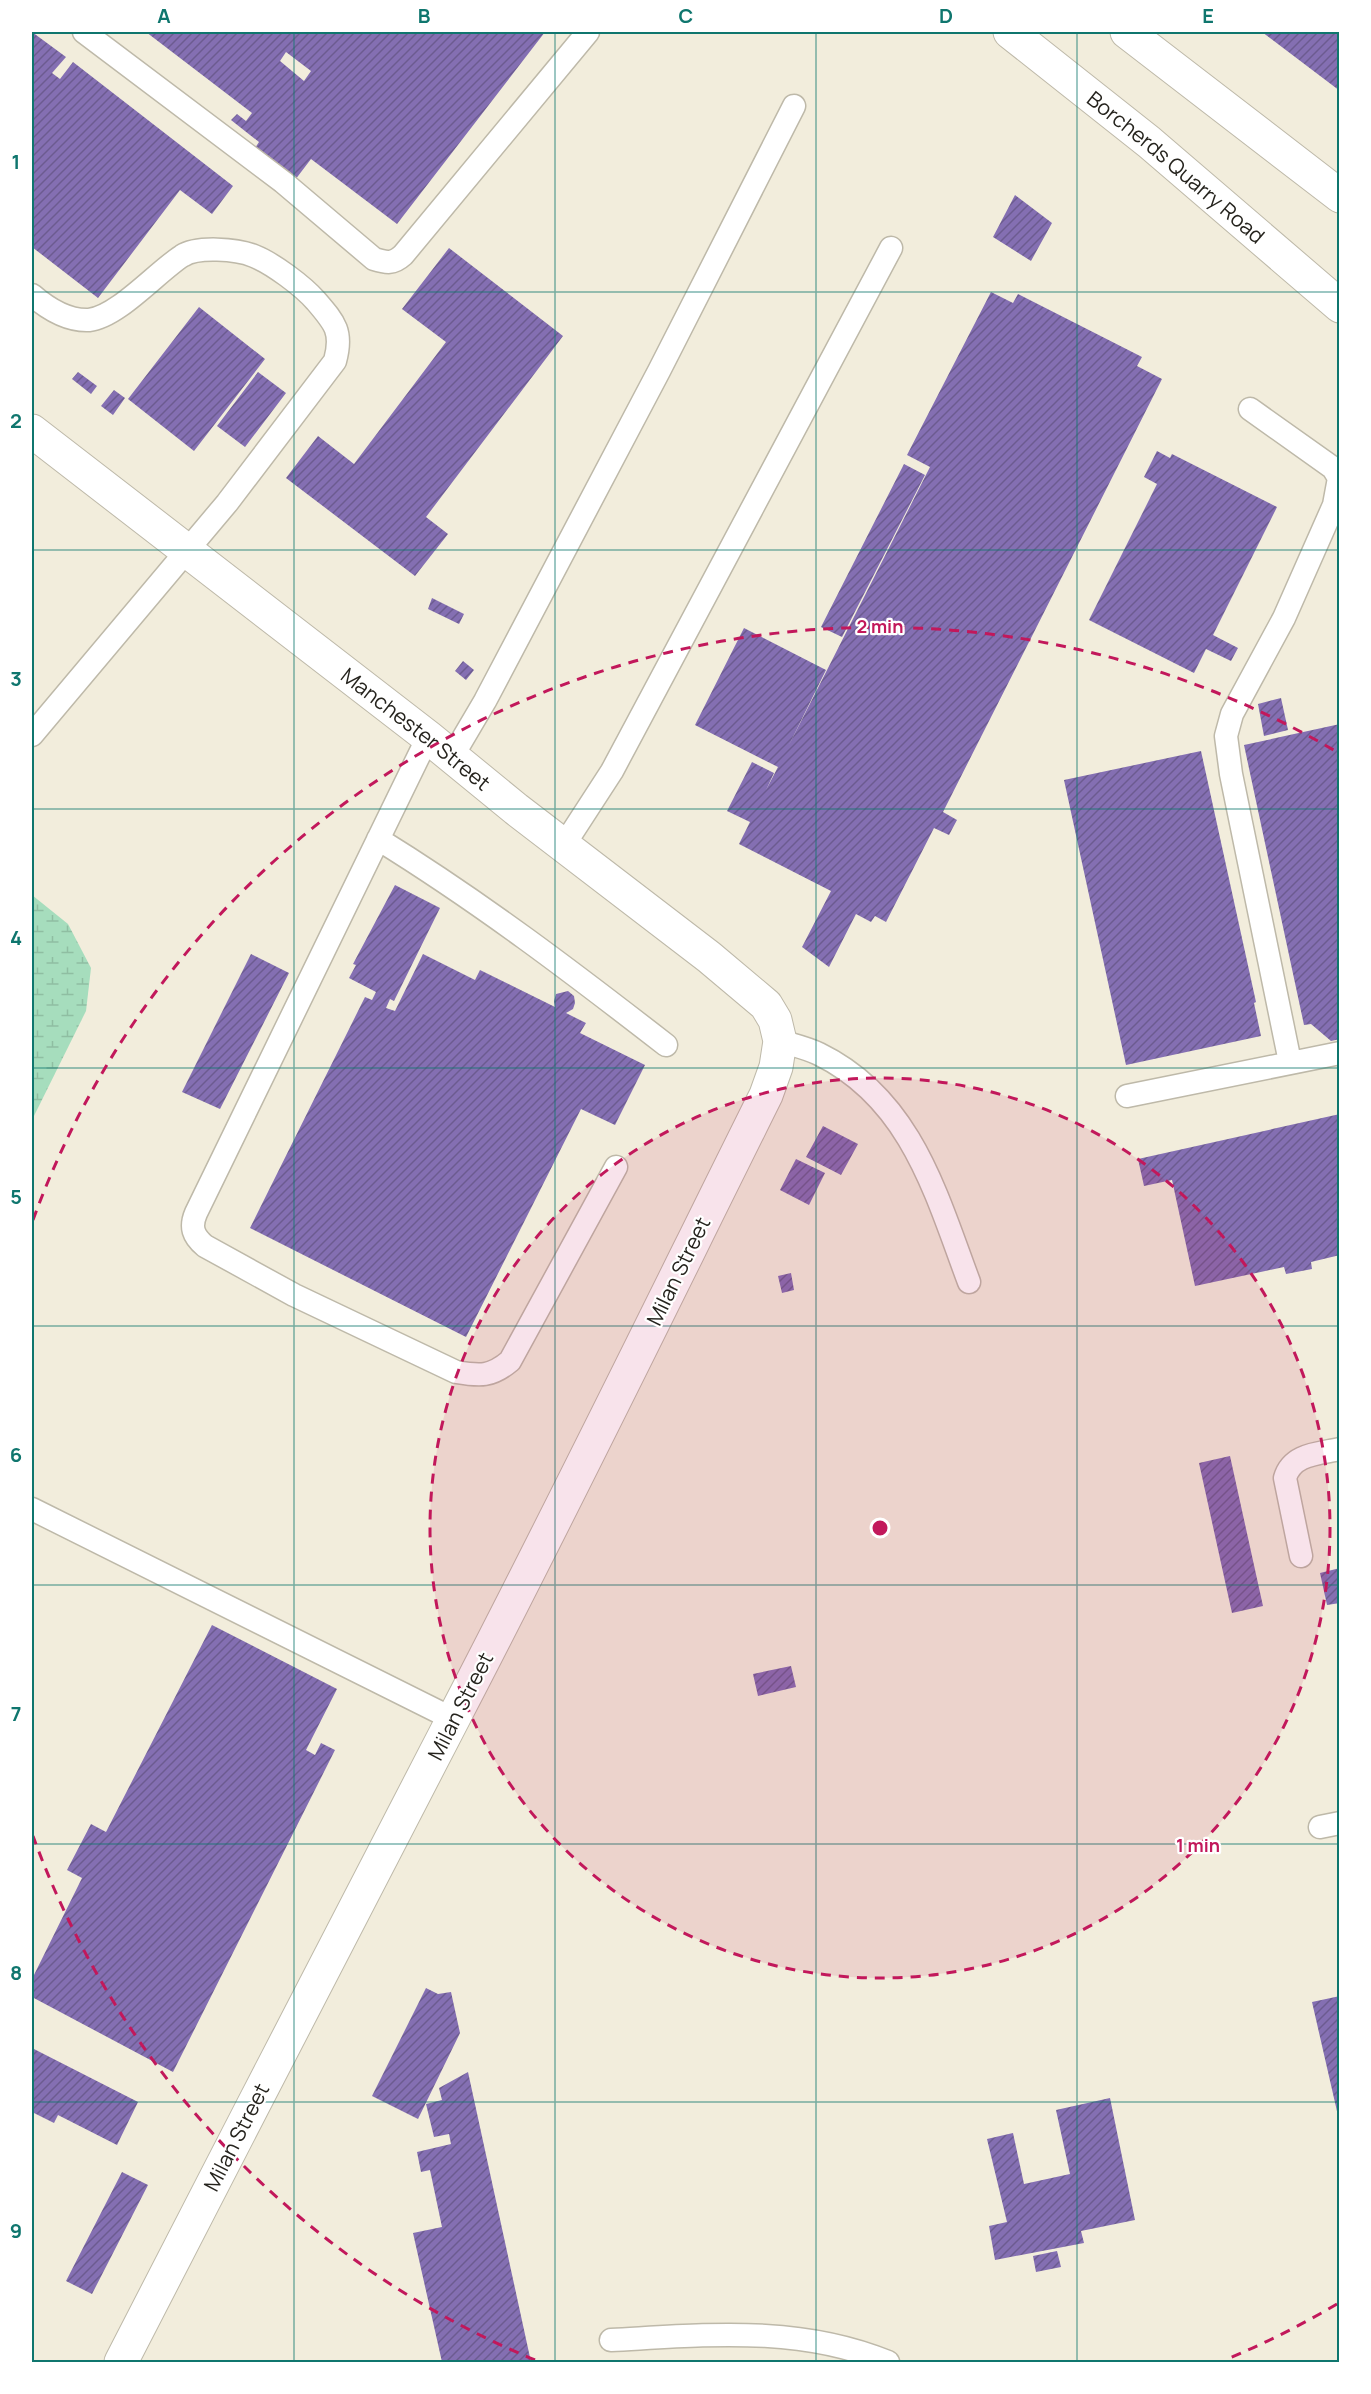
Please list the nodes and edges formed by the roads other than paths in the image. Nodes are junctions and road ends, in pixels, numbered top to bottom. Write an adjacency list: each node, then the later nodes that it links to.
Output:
1 (84, 32): 2 (lane)
2 (588, 32)
3 (1010, 32): 9 (street, Borcherds Quarry Road)
4 (1127, 32): 6 (street)
5 (794, 106): 14 (lane)
6 (1340, 196)
7 (891, 248): 16 (lane)
8 (32, 295): 12 (lane)
9 (1340, 306)
10 (1250, 409): 20 (lane)
11 (32, 431): 12 (street, Manchester Street)
12 (185, 550): 13 (lane); 14 (street, Manchester Street)
13 (32, 735)
14 (440, 747): 15 (lane); 16 (street, Manchester Street)
15 (378, 839): 18 (lane); 22 (lane)
16 (564, 845): 17 (street, Manchester Street)
17 (780, 1041): 23 (lane); 27 (street, Milan Street)
18 (666, 1045)
19 (1340, 1053): 20 (lane)
20 (1290, 1062): 21 (lane)
21 (1126, 1096)
22 (616, 1167)
23 (969, 1282)
24 (1340, 1449): 26 (lane)
25 (32, 1509): 27 (lane)
26 (1301, 1556)
27 (453, 1719): 29 (street, Milan Street)
28 (611, 2340): 30 (lane)
29 (121, 2362)
30 (888, 2362)

